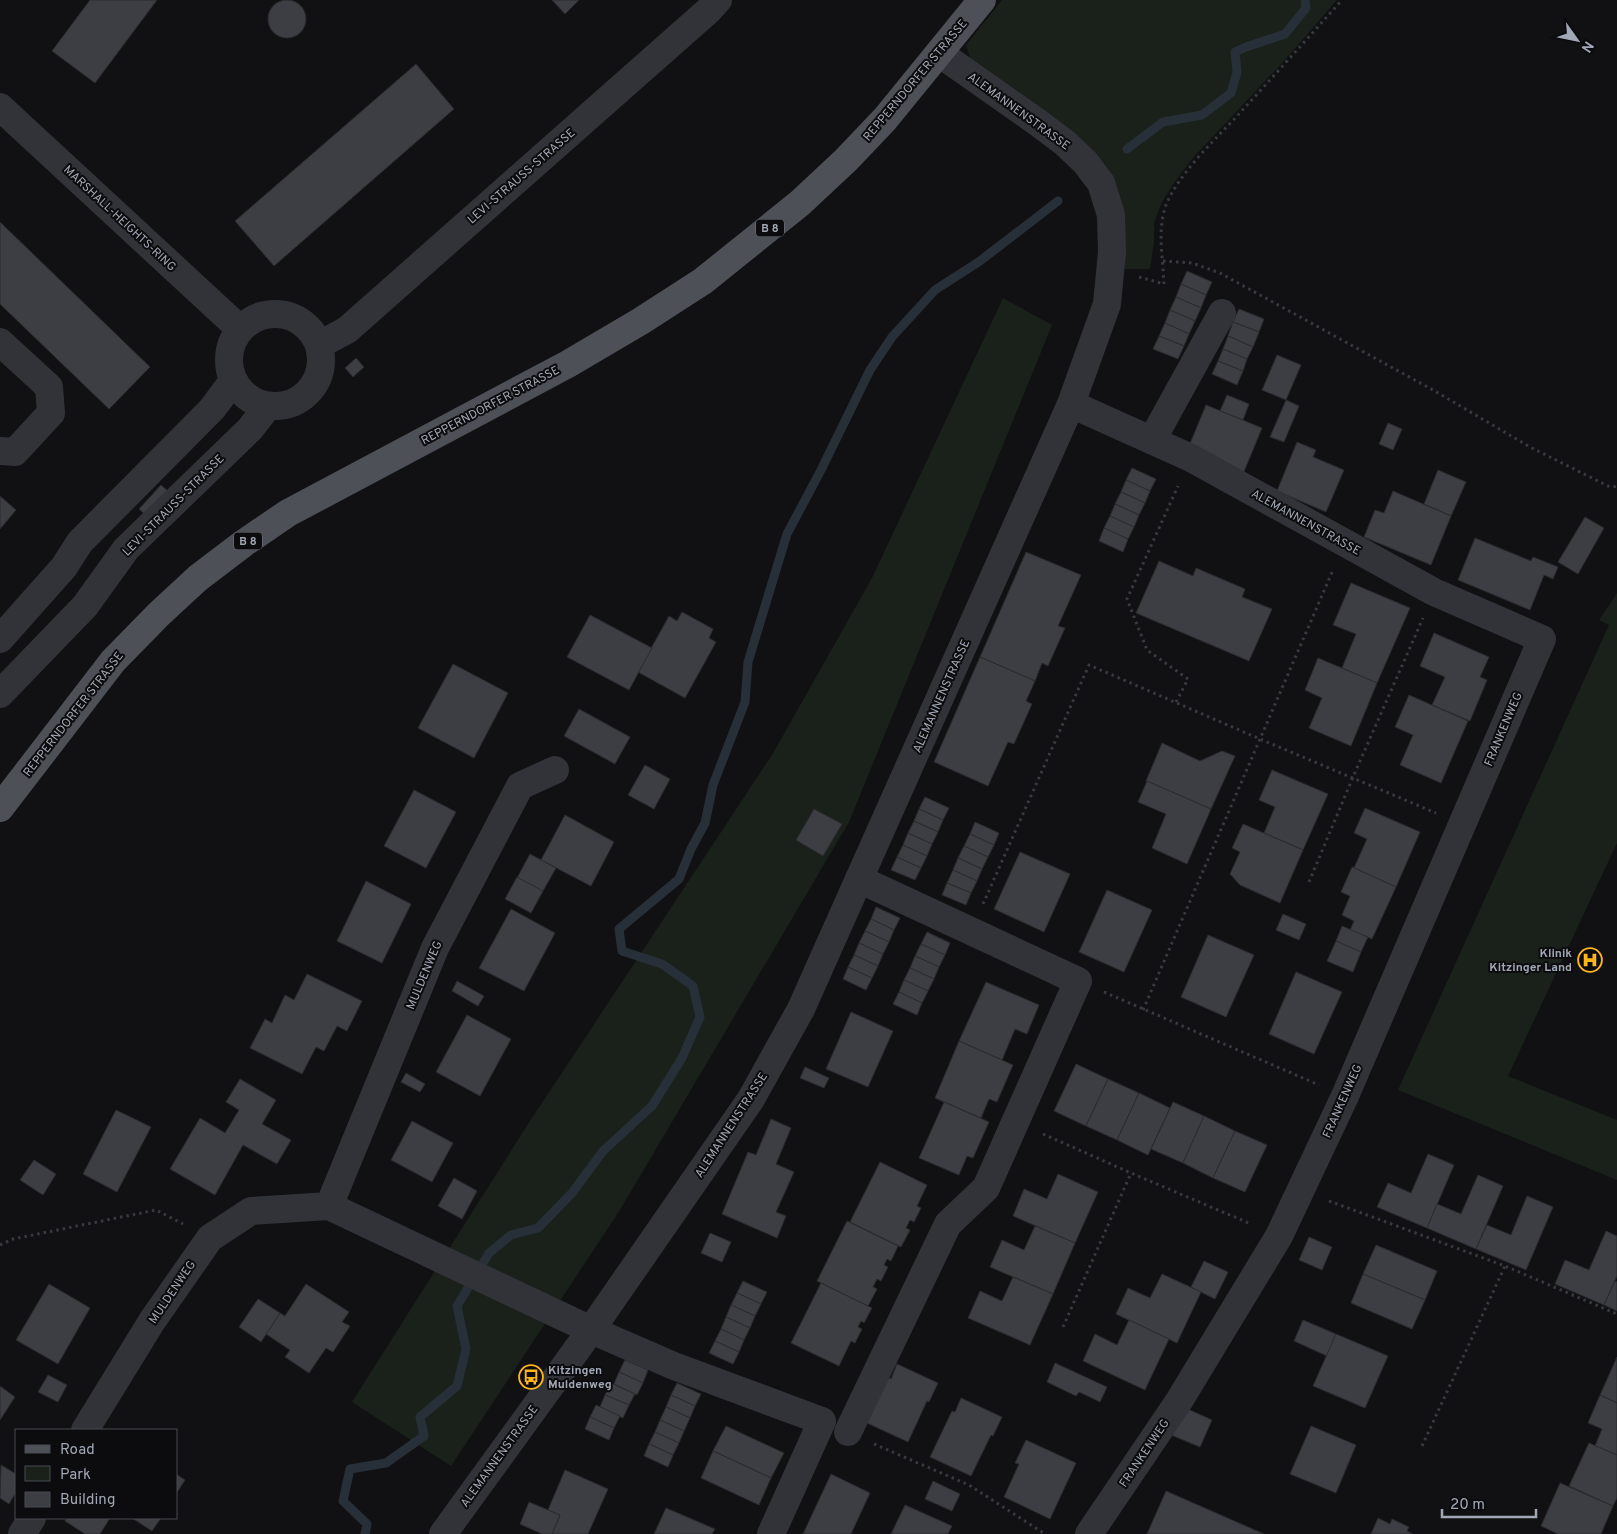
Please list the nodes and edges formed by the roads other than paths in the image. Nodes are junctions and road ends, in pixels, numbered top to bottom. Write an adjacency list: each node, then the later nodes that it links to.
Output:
1 (718, 0): 8 (street, LEVI-STRAUSS-STRASSE)
2 (982, 0): 3 (main road, REPPERNDORFER STRASSE / B 8)
3 (939, 53): 10 (street, ALEMANNENSTRASSE); 18 (main road, REPPERNDORFER STRASSE / B 8)
4 (0, 107): 6 (street, MARSHALL-HEIGHTS-RING)
5 (1222, 314): 12 (street)
6 (240, 329): 8 (street); 9 (street)
7 (0, 342): 13 (street)
8 (319, 345): 11 (street)
9 (233, 381): 11 (street); 14 (street)
10 (1071, 404): 12 (street, ALEMANNENSTRASSE); 19 (street, ALEMANNENSTRASSE)
11 (268, 406): 16 (street, LEVI-STRAUSS-STRASSE)
12 (1152, 440): 15 (street, ALEMANNENSTRASSE)
13 (0, 451)
14 (0, 639)
15 (1542, 639): 28 (street, FRANKENWEG)
16 (0, 694)
17 (555, 770): 20 (street, MULDENWEG)
18 (0, 808)
19 (859, 879): 21 (street, ALEMANNENSTRASSE); 23 (street)
20 (329, 1206): 21 (street); 22 (street, MULDENWEG)
21 (591, 1330): 26 (street, ALEMANNENSTRASSE); 27 (street)
22 (86, 1429)
23 (848, 1432)
24 (31, 1519): 25 (street)
25 (22, 1534)
26 (443, 1534)
27 (771, 1534)
28 (1089, 1534)

